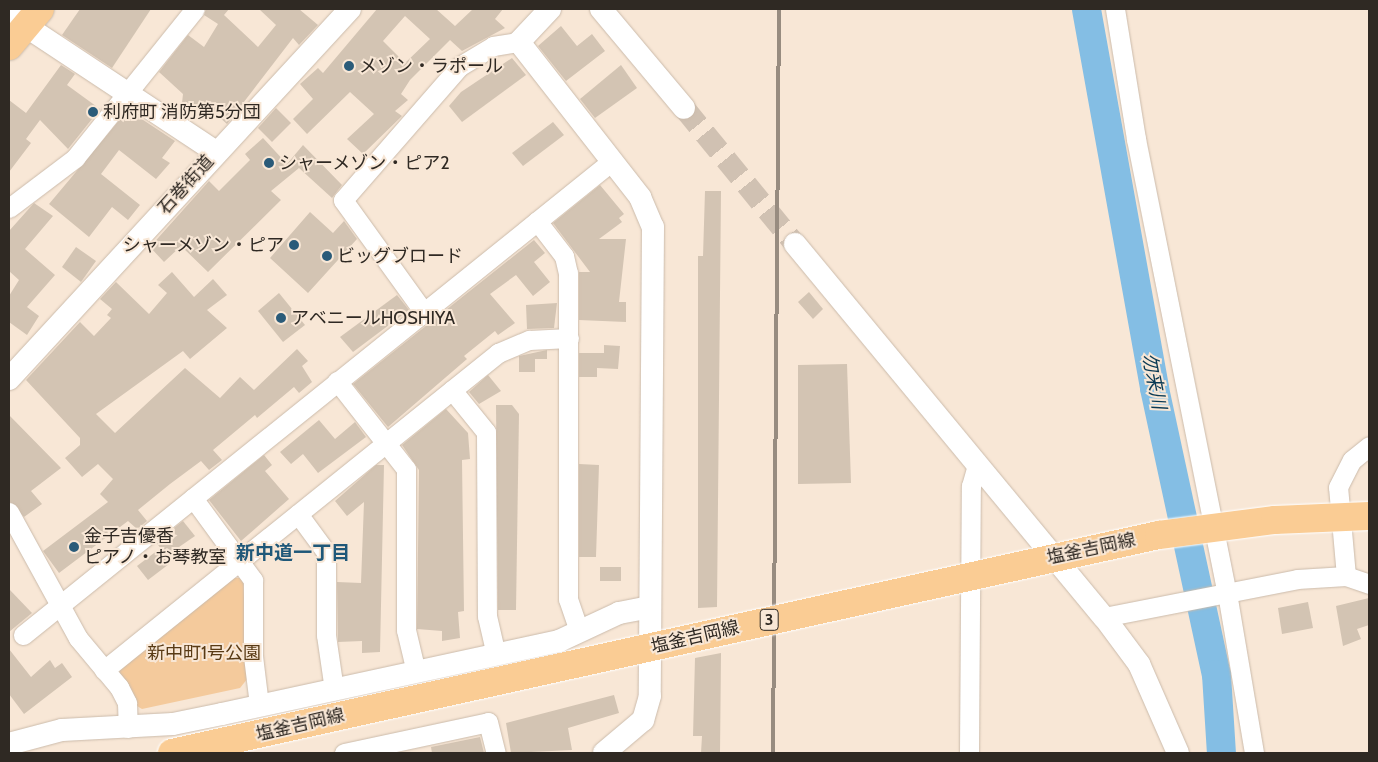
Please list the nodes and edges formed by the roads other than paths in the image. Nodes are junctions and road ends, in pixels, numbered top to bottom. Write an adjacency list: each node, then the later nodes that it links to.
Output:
1 (195, 9): 9 (street)
2 (350, 9): 11 (street)
3 (550, 9): 7 (street)
4 (601, 9): 10 (street)
5 (1115, 9): 31 (street)
6 (25, 17): 8 (main road); 9 (street, 石巻街道)
7 (519, 42): 12 (street); 16 (street)
8 (9, 46)
9 (128, 92): 11 (street, 石巻街道); 13 (street)
10 (684, 108)
11 (216, 152): 18 (street, 石巻街道)
12 (612, 161): 14 (street); 33 (street)
13 (9, 208)
14 (537, 221): 16 (street); 17 (street)
15 (795, 244): 23 (street)
16 (423, 311): 19 (street)
17 (569, 338): 20 (street); 35 (street)
18 (9, 379)
19 (337, 381): 21 (street); 24 (street)
20 (452, 390): 21 (street); 37 (street)
21 (386, 443): 26 (street); 39 (street)
22 (1369, 446): 29 (street)
23 (978, 465): 34 (street); 50 (street)
24 (193, 498): 28 (street); 32 (street)
25 (9, 512): 32 (street)
26 (298, 514): 28 (street); 40 (street)
27 (1369, 516): 45 (main road, 塩釜吉岡線 / 3, bridge)
28 (239, 562): 38 (street); 41 (street)
29 (1346, 576): 30 (street); 31 (street)
30 (1369, 584)
31 (1224, 593): 34 (street); 52 (street)
32 (62, 604): 36 (street); 38 (street)
33 (649, 607): 35 (street); 49 (street)
34 (1104, 617): 51 (street)
35 (579, 631): 37 (street)
36 (22, 635)
37 (496, 654): 39 (street)
38 (104, 670): 43 (street)
39 (416, 672): 40 (street)
40 (334, 690): 41 (street)
41 (259, 704): 42 (street)
42 (222, 714): 43 (street); 46 (street)
43 (128, 728): 44 (street)
44 (9, 744)
45 (172, 753)
46 (219, 753)
47 (344, 753): 48 (street)
48 (496, 753)
49 (604, 753)
50 (969, 753)
51 (1178, 753)
52 (1254, 753)

